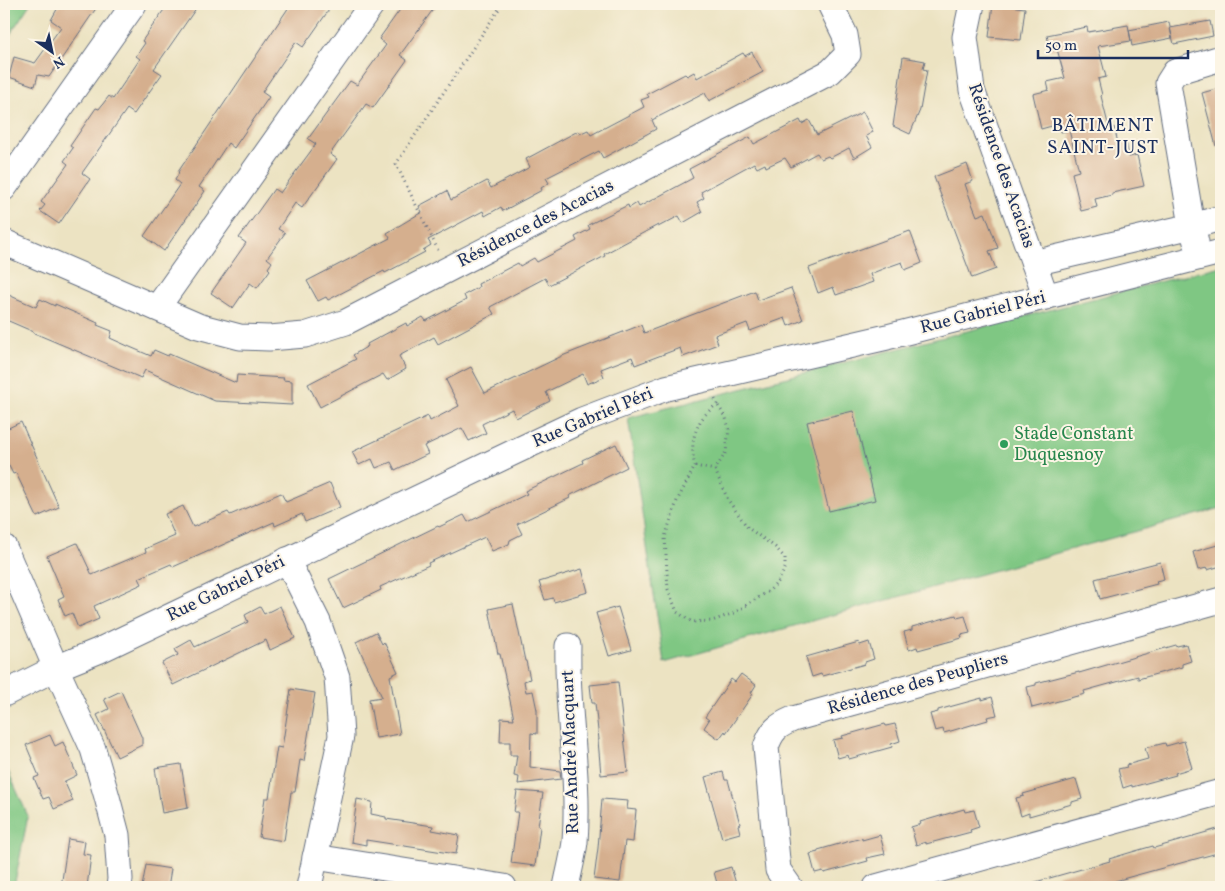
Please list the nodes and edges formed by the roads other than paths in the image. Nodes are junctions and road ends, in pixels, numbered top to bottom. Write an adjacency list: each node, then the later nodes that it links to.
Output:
1 (134, 4): 6 (street)
2 (372, 4): 13 (street)
3 (830, 4): 13 (street, Résidence des Acacias)
4 (972, 4): 11 (street, Résidence des Acacias)
5 (1221, 58): 8 (street)
6 (4, 188)
7 (1221, 218): 8 (street)
8 (1192, 226): 10 (street); 11 (street)
9 (4, 242): 13 (street, Résidence des Acacias)
10 (1210, 254): 12 (street, Rue Gabriel Péri)
11 (1034, 263): 12 (street, Résidence des Acacias)
12 (1046, 297): 15 (street, Rue Gabriel Péri)
13 (157, 308)
14 (4, 547): 18 (street)
15 (287, 560): 18 (street, Rue Gabriel Péri); 21 (street)
16 (1221, 600): 26 (street, Résidence des Peupliers)
17 (568, 646): 25 (street, Rue André Macquart)
18 (56, 668): 19 (street, Rue Gabriel Péri); 22 (street)
19 (4, 694)
20 (1221, 792): 27 (street)
21 (315, 857): 23 (street); 24 (street)
22 (118, 887)
23 (309, 887)
24 (504, 887)
25 (566, 887)
26 (790, 887)
27 (876, 887)

